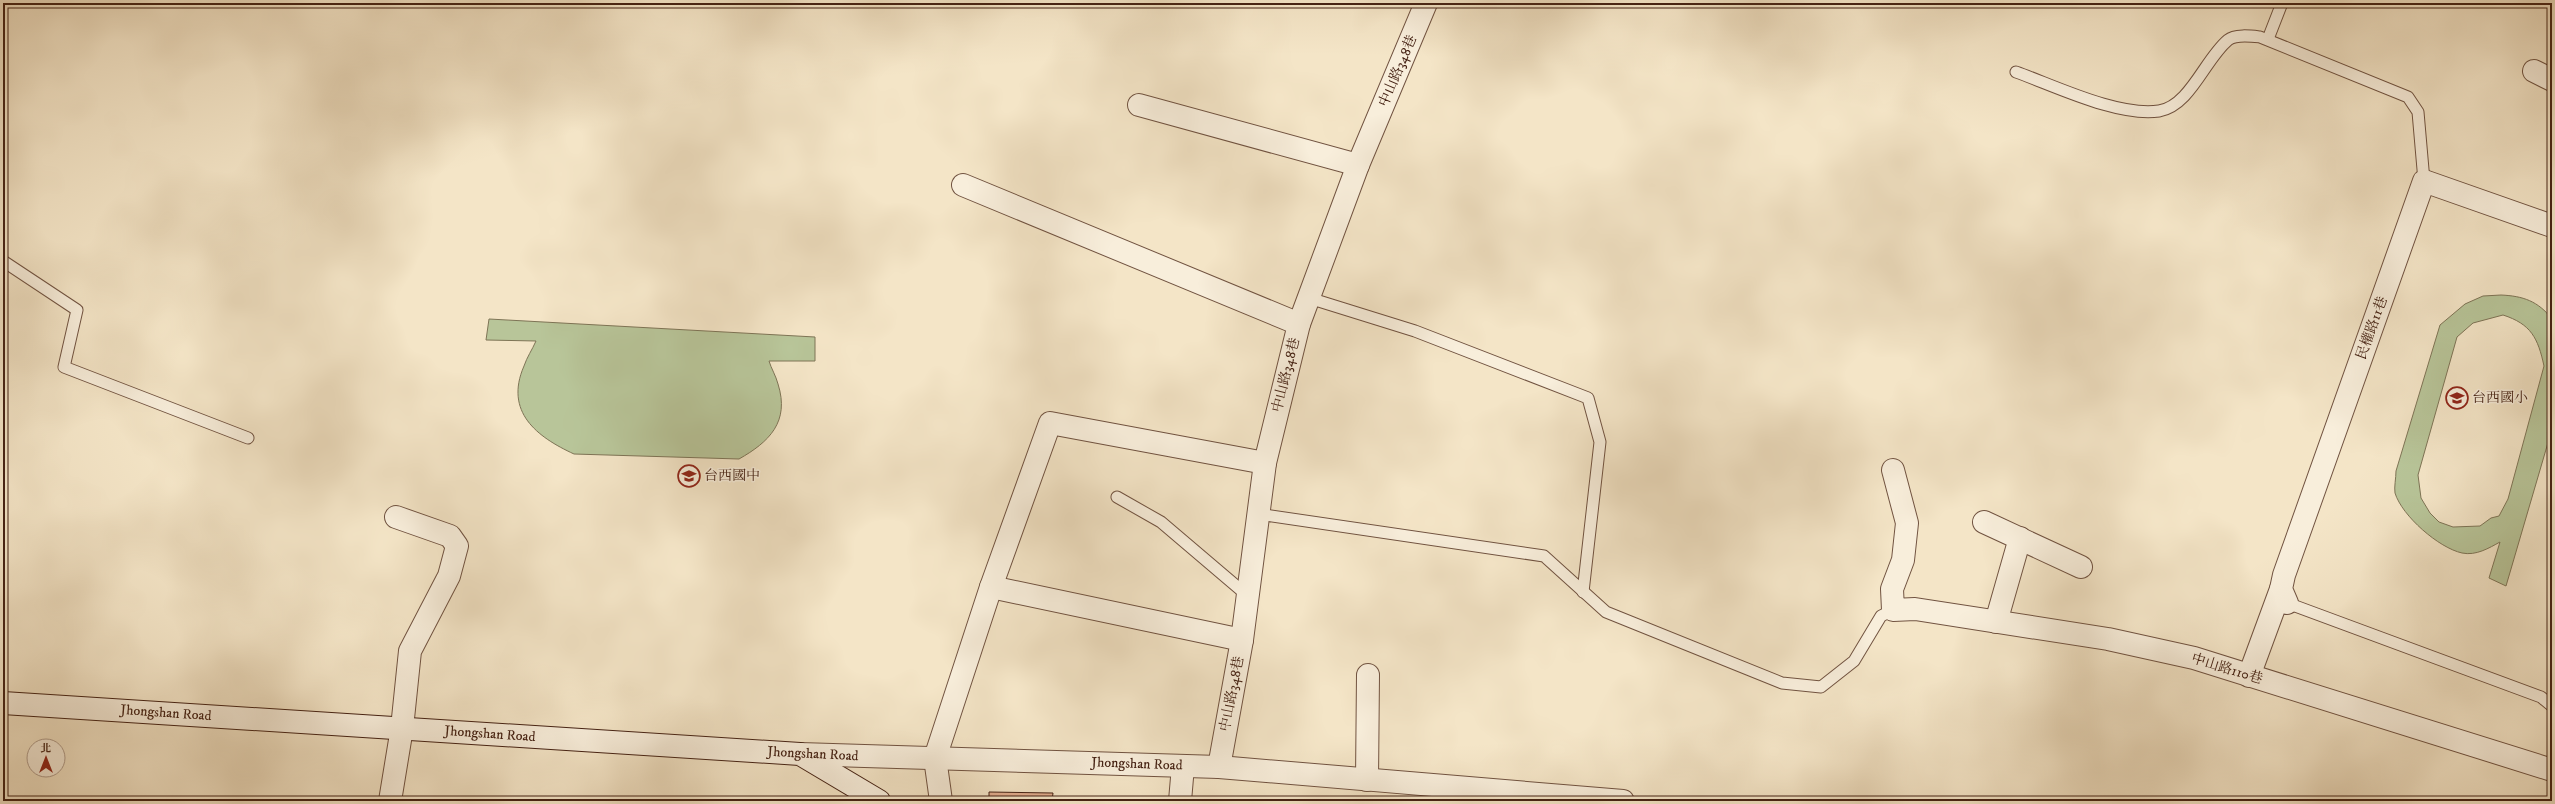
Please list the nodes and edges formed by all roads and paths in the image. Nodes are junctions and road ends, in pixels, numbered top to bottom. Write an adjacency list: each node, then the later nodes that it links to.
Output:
1 (1426, 3): 6 (street, 中山路348巷)
2 (2282, 3): 3 (lane)
3 (2268, 39): 4 (lane); 7 (lane)
4 (2016, 72)
5 (1139, 106): 6 (street)
6 (1358, 165): 11 (street, 中山路348巷)
7 (2424, 181): 9 (street); 25 (street, 民權路11巷)
8 (963, 185): 12 (street)
9 (2552, 226)
10 (3, 261): 13 (lane)
11 (1308, 298): 12 (street, 中山路348巷); 23 (lane)
12 (1299, 324): 14 (street, 中山路348巷)
13 (248, 438)
14 (1265, 463): 17 (street, 中山路348巷); 22 (street)
15 (1893, 470): 26 (street)
16 (1117, 497): 24 (lane)
17 (1258, 514): 23 (lane); 24 (street, 中山路348巷)
18 (396, 516): 33 (street)
19 (1984, 522): 20 (street)
20 (2020, 538): 21 (street); 27 (street)
21 (2081, 567)
22 (991, 587): 28 (street); 35 (street)
23 (1583, 592): 26 (lane)
24 (1248, 596): 28 (street, 中山路348巷)
25 (2284, 596): 30 (street, 民權路11巷); 32 (lane)
26 (1893, 610): 27 (street, 中山路110巷)
27 (1996, 622): 30 (street, 中山路110巷)
28 (1242, 640): 37 (street, 中山路348巷)
29 (1368, 676): 39 (street)
30 (2249, 676): 38 (street, 中山路110巷)
31 (3, 703): 33 (street, Jhongshan Road)
32 (2552, 706)
33 (402, 728): 34 (street, Jhongshan Road); 41 (street)
34 (800, 754): 35 (street, Jhongshan Road); 42 (street)
35 (935, 758): 36 (street, Jhongshan Road); 43 (street)
36 (1183, 766): 37 (street, Jhongshan Road); 44 (street)
37 (1218, 767): 39 (street, Jhongshan Road)
38 (2552, 770)
39 (1367, 780): 40 (street, Jhongshan Road)
40 (1539, 797): 45 (street, Jhongshan Road)
41 (390, 801)
42 (879, 801)
43 (941, 801)
44 (1180, 801)
45 (1623, 801)

